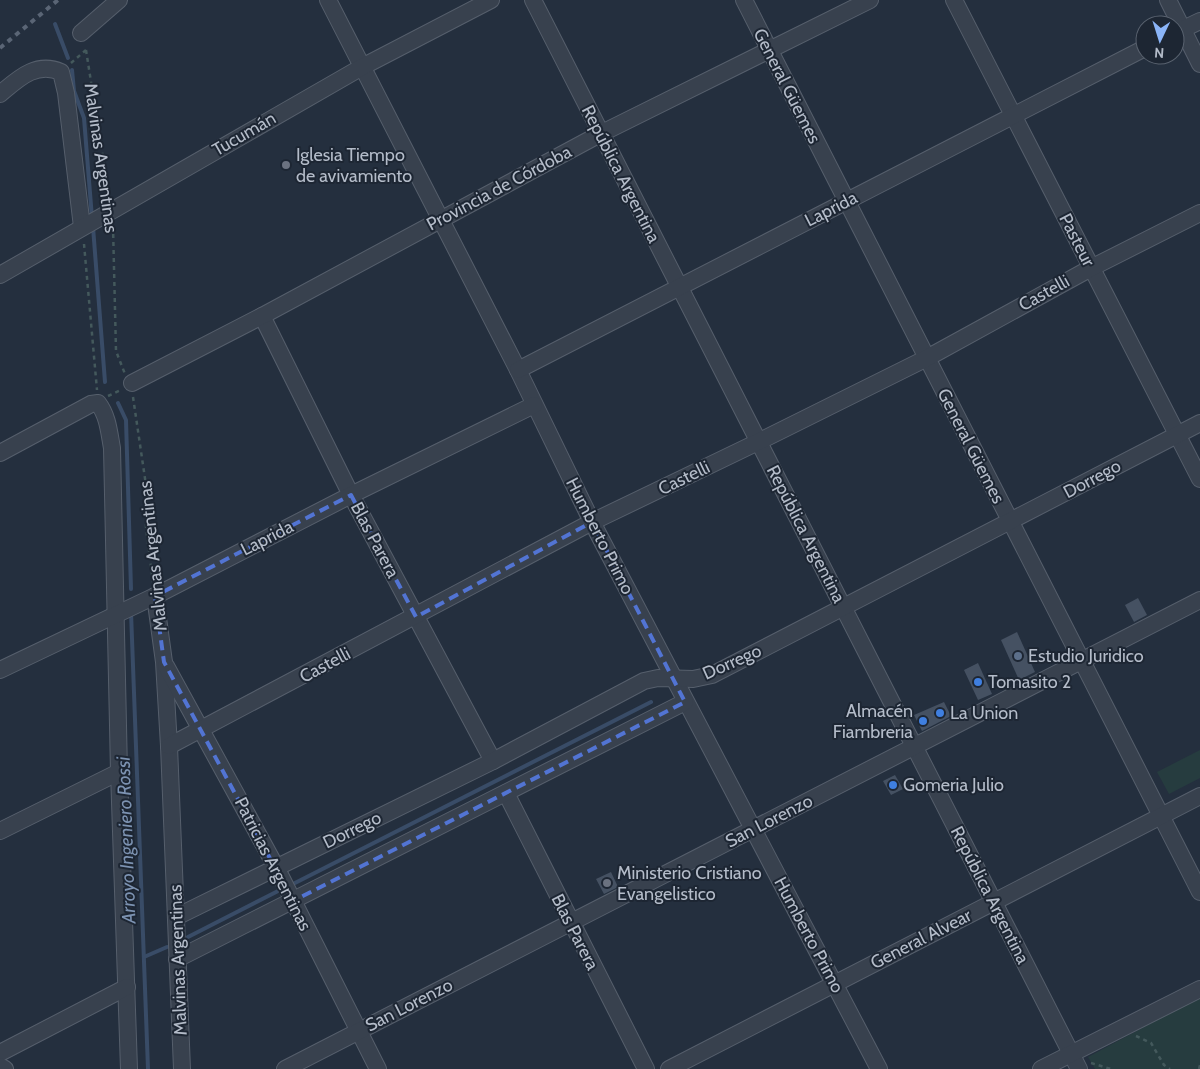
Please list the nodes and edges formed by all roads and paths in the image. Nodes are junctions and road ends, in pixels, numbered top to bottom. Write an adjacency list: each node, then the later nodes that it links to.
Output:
1 (119, 0): 12 (street)
2 (328, 0): 18 (street, Humberto Primo)
3 (491, 0): 18 (street, Tucumán)
4 (533, 0): 22 (street, República Argentina)
5 (744, 0): 15 (street, General Güemes)
6 (870, 0): 15 (street, Provincia de Córdoba)
7 (954, 0): 21 (street, Pasteur)
8 (1168, 0): 9 (street)
9 (1173, 15)
10 (1200, 21): 11 (street)
11 (1185, 28)
12 (81, 33): 14 (path, Malvinas Argentinas)
13 (1185, 40): 17 (street)
14 (86, 50): 19 (path); 24 (path, Malvinas Argentinas)
15 (769, 51): 22 (street, Provincia de Córdoba); 23 (street, General Güemes)
16 (1135, 53): 21 (street, Laprida)
17 (1200, 64)
18 (362, 67): 24 (street, Tucumán); 26 (street, Humberto Primo)
19 (56, 70): 20 (street); 27 (street, Malvinas Argentinas)
20 (0, 94)
21 (1012, 115): 23 (street, Laprida); 28 (street, Pasteur)
22 (600, 134): 26 (street, Provincia de Córdoba); 30 (street, República Argentina)
23 (847, 201): 30 (street, Laprida); 32 (street, General Güemes)
24 (109, 210): 27 (street, Tucumán); 34 (path, Malvinas Argentinas)
25 (1200, 213): 28 (street, Castelli)
26 (440, 219): 31 (street, Provincia de Córdoba); 33 (street, Humberto Primo)
27 (85, 226): 29 (street, Tucumán); 35 (path, Malvinas Argentinas)
28 (1091, 268): 32 (street, Castelli); 38 (street, Pasteur)
29 (0, 275)
30 (680, 288): 33 (street, Laprida); 39 (street, República Argentina)
31 (262, 316): 34 (street, Provincia de Córdoba); 42 (street, Blas Parera)
32 (927, 358): 39 (street, Castelli); 44 (street, General Güemes)
33 (518, 370): 36 (street, Humberto Primo)
34 (127, 386): 35 (path); 45 (path, Malvinas Argentinas)
35 (103, 400): 40 (street); 48 (street, Malvinas Argentinas)
36 (534, 405): 42 (street, Laprida); 43 (street, Humberto Primo)
37 (1200, 423): 38 (street, Dorrego)
38 (1177, 435): 41 (street, Pasteur); 44 (street, Dorrego)
39 (760, 442): 43 (street, Castelli); 47 (street, República Argentina)
40 (0, 453)
41 (1200, 480)
42 (351, 495): 45 (street, Laprida); 49 (street, Blas Parera)
43 (592, 522): 49 (street, Castelli); 53 (street, Humberto Primo)
44 (1010, 522): 47 (street, Dorrego); 50 (street, General Güemes)
45 (151, 598): 48 (street, Laprida); 51 (street, Malvinas Argentinas)
46 (1200, 600): 50 (street, San Lorenzo)
47 (843, 607): 53 (street, Dorrego); 57 (street, República Argentina)
48 (121, 611): 52 (street, Laprida); 59 (street, Malvinas Argentinas)
49 (416, 617): 55 (street, Castelli); 58 (street, Blas Parera)
50 (1082, 660): 57 (street, San Lorenzo); 62 (street, General Güemes)
51 (164, 662): 55 (street, Patricias Argentinas); 56 (street, Malvinas Argentinas)
52 (0, 670)
53 (672, 677): 54 (street, Humberto Primo); 58 (street, Dorrego)
54 (685, 702): 60 (street, Dorrego); 63 (street, Humberto Primo)
55 (202, 729): 56 (street, Castelli); 65 (street, Patricias Argentinas)
56 (169, 746): 69 (street, Malvinas Argentinas)
57 (914, 747): 63 (street, San Lorenzo); 68 (street, República Argentina)
58 (493, 760): 65 (street, Dorrego)
59 (119, 772): 64 (street); 73 (street, Malvinas Argentinas)
60 (506, 793): 67 (street, Dorrego); 70 (street, Blas Parera)
61 (1200, 796): 62 (street, General Alvear)
62 (1162, 816): 66 (street, General Güemes); 68 (street, General Alvear)
63 (754, 829): 70 (street, San Lorenzo); 72 (street, Humberto Primo)
64 (0, 831)
65 (276, 867): 67 (street, Patricias Argentinas); 69 (street, Dorrego)
66 (1200, 892)
67 (292, 901): 71 (street, Dorrego); 76 (street, Patricias Argentinas)
68 (993, 902): 72 (street, General Alvear); 78 (street, República Argentina)
69 (176, 917): 71 (street, Malvinas Argentinas)
70 (570, 923): 76 (street, San Lorenzo); 86 (street, Blas Parera)
71 (177, 959): 83 (street, Malvinas Argentinas)
72 (835, 983): 87 (street, General Alvear); 88 (street, Humberto Primo)
73 (127, 987): 77 (street); 82 (street, Malvinas Argentinas)
74 (1200, 989): 75 (street)
75 (1121, 1028): 78 (street); 91 (path)
76 (358, 1031): 84 (street, San Lorenzo); 85 (street, Patricias Argentinas)
77 (0, 1053)
78 (1071, 1054): 89 (street); 90 (street, República Argentina)
79 (1200, 1065): 92 (path)
80 (0, 1066): 81 (street)
81 (5, 1069)
82 (129, 1069)
83 (182, 1069)
84 (286, 1069)
85 (378, 1069)
86 (646, 1069)
87 (669, 1069)
88 (878, 1069)
89 (1041, 1069)
90 (1079, 1069)
91 (1170, 1069)
92 (1198, 1069)

